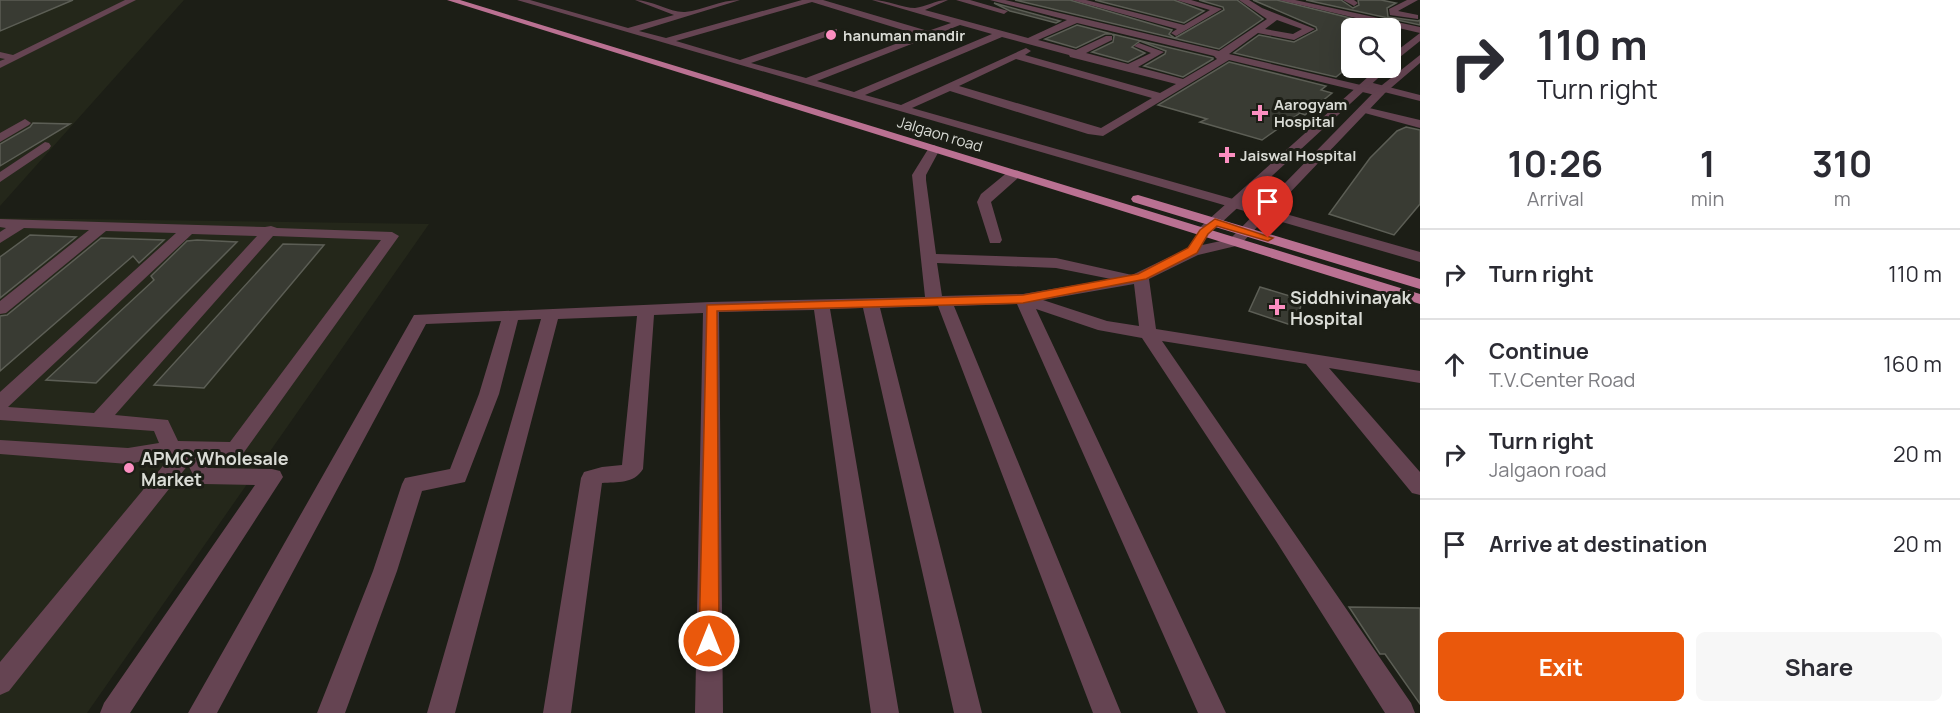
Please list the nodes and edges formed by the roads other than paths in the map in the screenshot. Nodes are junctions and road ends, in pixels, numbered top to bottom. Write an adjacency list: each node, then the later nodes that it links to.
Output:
1 (112, 0): 43 (street)
2 (132, 0): 46 (street)
3 (451, 0): 70 (highway, Jalgaon road)
4 (475, 0): 78 (highway, Jalgaon road)
5 (521, 0): 19 (street)
6 (639, 0): 25 (street)
7 (698, 0): 21 (street)
8 (736, 0): 21 (street)
9 (812, 0): 37 (street); 40 (street)
10 (876, 0): 23 (street)
11 (944, 0): 23 (street)
12 (960, 0): 20 (street)
13 (1076, 0): 31 (street)
14 (1180, 0): 31 (street)
15 (1243, 0): 22 (street)
16 (1283, 0): 34 (street)
17 (1385, 0): 18 (street)
18 (1409, 1): 26 (street)
19 (547, 3): 32 (street)
20 (991, 4): 24 (street); 27 (street); 28 (street)
21 (716, 6): 25 (street)
22 (1259, 10): 33 (street); 33 (street)
23 (915, 11): 28 (street)
24 (1013, 13): 29 (street); 30 (street)
25 (682, 15): 32 (street)
26 (1420, 18)
27 (1075, 20): 29 (street); 41 (street)
28 (954, 22): 30 (street); 37 (street)
29 (1062, 26): 39 (street); 42 (street)
30 (974, 28): 36 (street)
31 (1186, 28): 41 (street)
32 (629, 30): 40 (street)
33 (1256, 30): 50 (street)
34 (1420, 30)
35 (834, 31): 52 (street)
36 (1000, 34): 42 (street); 61 (street)
37 (930, 35): 56 (street)
38 (1420, 36): 45 (street)
39 (1108, 38): 48 (street); 54 (street)
40 (668, 41): 52 (street)
41 (1162, 41): 50 (street)
42 (1027, 42): 44 (street)
43 (20, 43)
44 (1039, 45): 48 (street); 49 (street)
45 (1401, 52)
46 (11, 53): 47 (street); 53 (street)
47 (0, 54)
48 (1074, 55): 54 (street)
49 (1016, 56): 58 (street); 62 (street)
50 (1223, 56): 57 (street); 59 (street)
51 (1420, 58): 60 (street)
52 (743, 62): 56 (street)
53 (0, 65)
54 (1129, 69): 57 (street)
55 (1373, 78): 59 (street)
56 (808, 81): 61 (street)
57 (1182, 82): 62 (street)
58 (950, 87): 62 (street); 64 (street)
59 (1363, 87): 60 (street); 73 (street)
60 (1382, 91): 63 (street); 65 (street)
61 (855, 95): 64 (street)
62 (1159, 96)
63 (1420, 98)
64 (904, 108): 73 (street)
65 (1365, 110): 67 (street); 74 (street)
66 (25, 123): 68 (street)
67 (1420, 124)
68 (0, 138)
69 (45, 146): 72 (street)
70 (934, 149): 71 (highway, Jalgaon road); 86 (street)
71 (1014, 174): 78 (highway, Jalgaon road); 83 (street)
72 (0, 178)
73 (1236, 203): 74 (street); 78 (street)
74 (1265, 212): 81 (street); 85 (street)
75 (0, 223): 76 (street)
76 (22, 223): 77 (street); 82 (street)
77 (104, 226): 79 (street); 95 (street)
78 (1209, 227): 81 (highway, Jalgaon road); 84 (street)
79 (190, 228): 80 (street); 102 (street)
80 (271, 230): 104 (street); 106 (street)
81 (1240, 237): 84 (street); 88 (highway, Jalgaon road); 90 (highway, Jalgaon road)
82 (0, 239)
83 (995, 240)
84 (1193, 251): 87 (street)
85 (1420, 257)
86 (928, 258): 87 (street); 91 (street)
87 (1138, 278): 89 (street); 99 (street)
88 (1420, 284)
89 (1023, 299): 91 (street); 99 (street); 118 (street)
90 (1420, 299)
91 (939, 301): 92 (street); 117 (street)
92 (870, 303): 93 (street); 116 (street)
93 (821, 304): 94 (street); 115 (street)
94 (711, 307): 96 (street); 114 (street)
95 (0, 309)
96 (646, 310): 97 (street); 113 (street)
97 (551, 315): 98 (street); 112 (street)
98 (511, 316): 110 (street); 111 (street)
99 (1148, 333): 100 (street); 119 (street)
100 (1311, 359): 101 (street); 107 (street)
101 (1420, 377)
102 (0, 403)
103 (0, 413): 104 (street)
104 (98, 421): 106 (street)
105 (0, 447): 106 (street)
106 (180, 449): 108 (street); 109 (street)
107 (1420, 487)
108 (0, 682)
109 (114, 713)
110 (202, 713)
111 (331, 713)
112 (441, 713)
113 (557, 713)
114 (709, 713)
115 (885, 713)
116 (968, 713)
117 (1107, 713)
118 (1212, 713)
119 (1401, 713)

